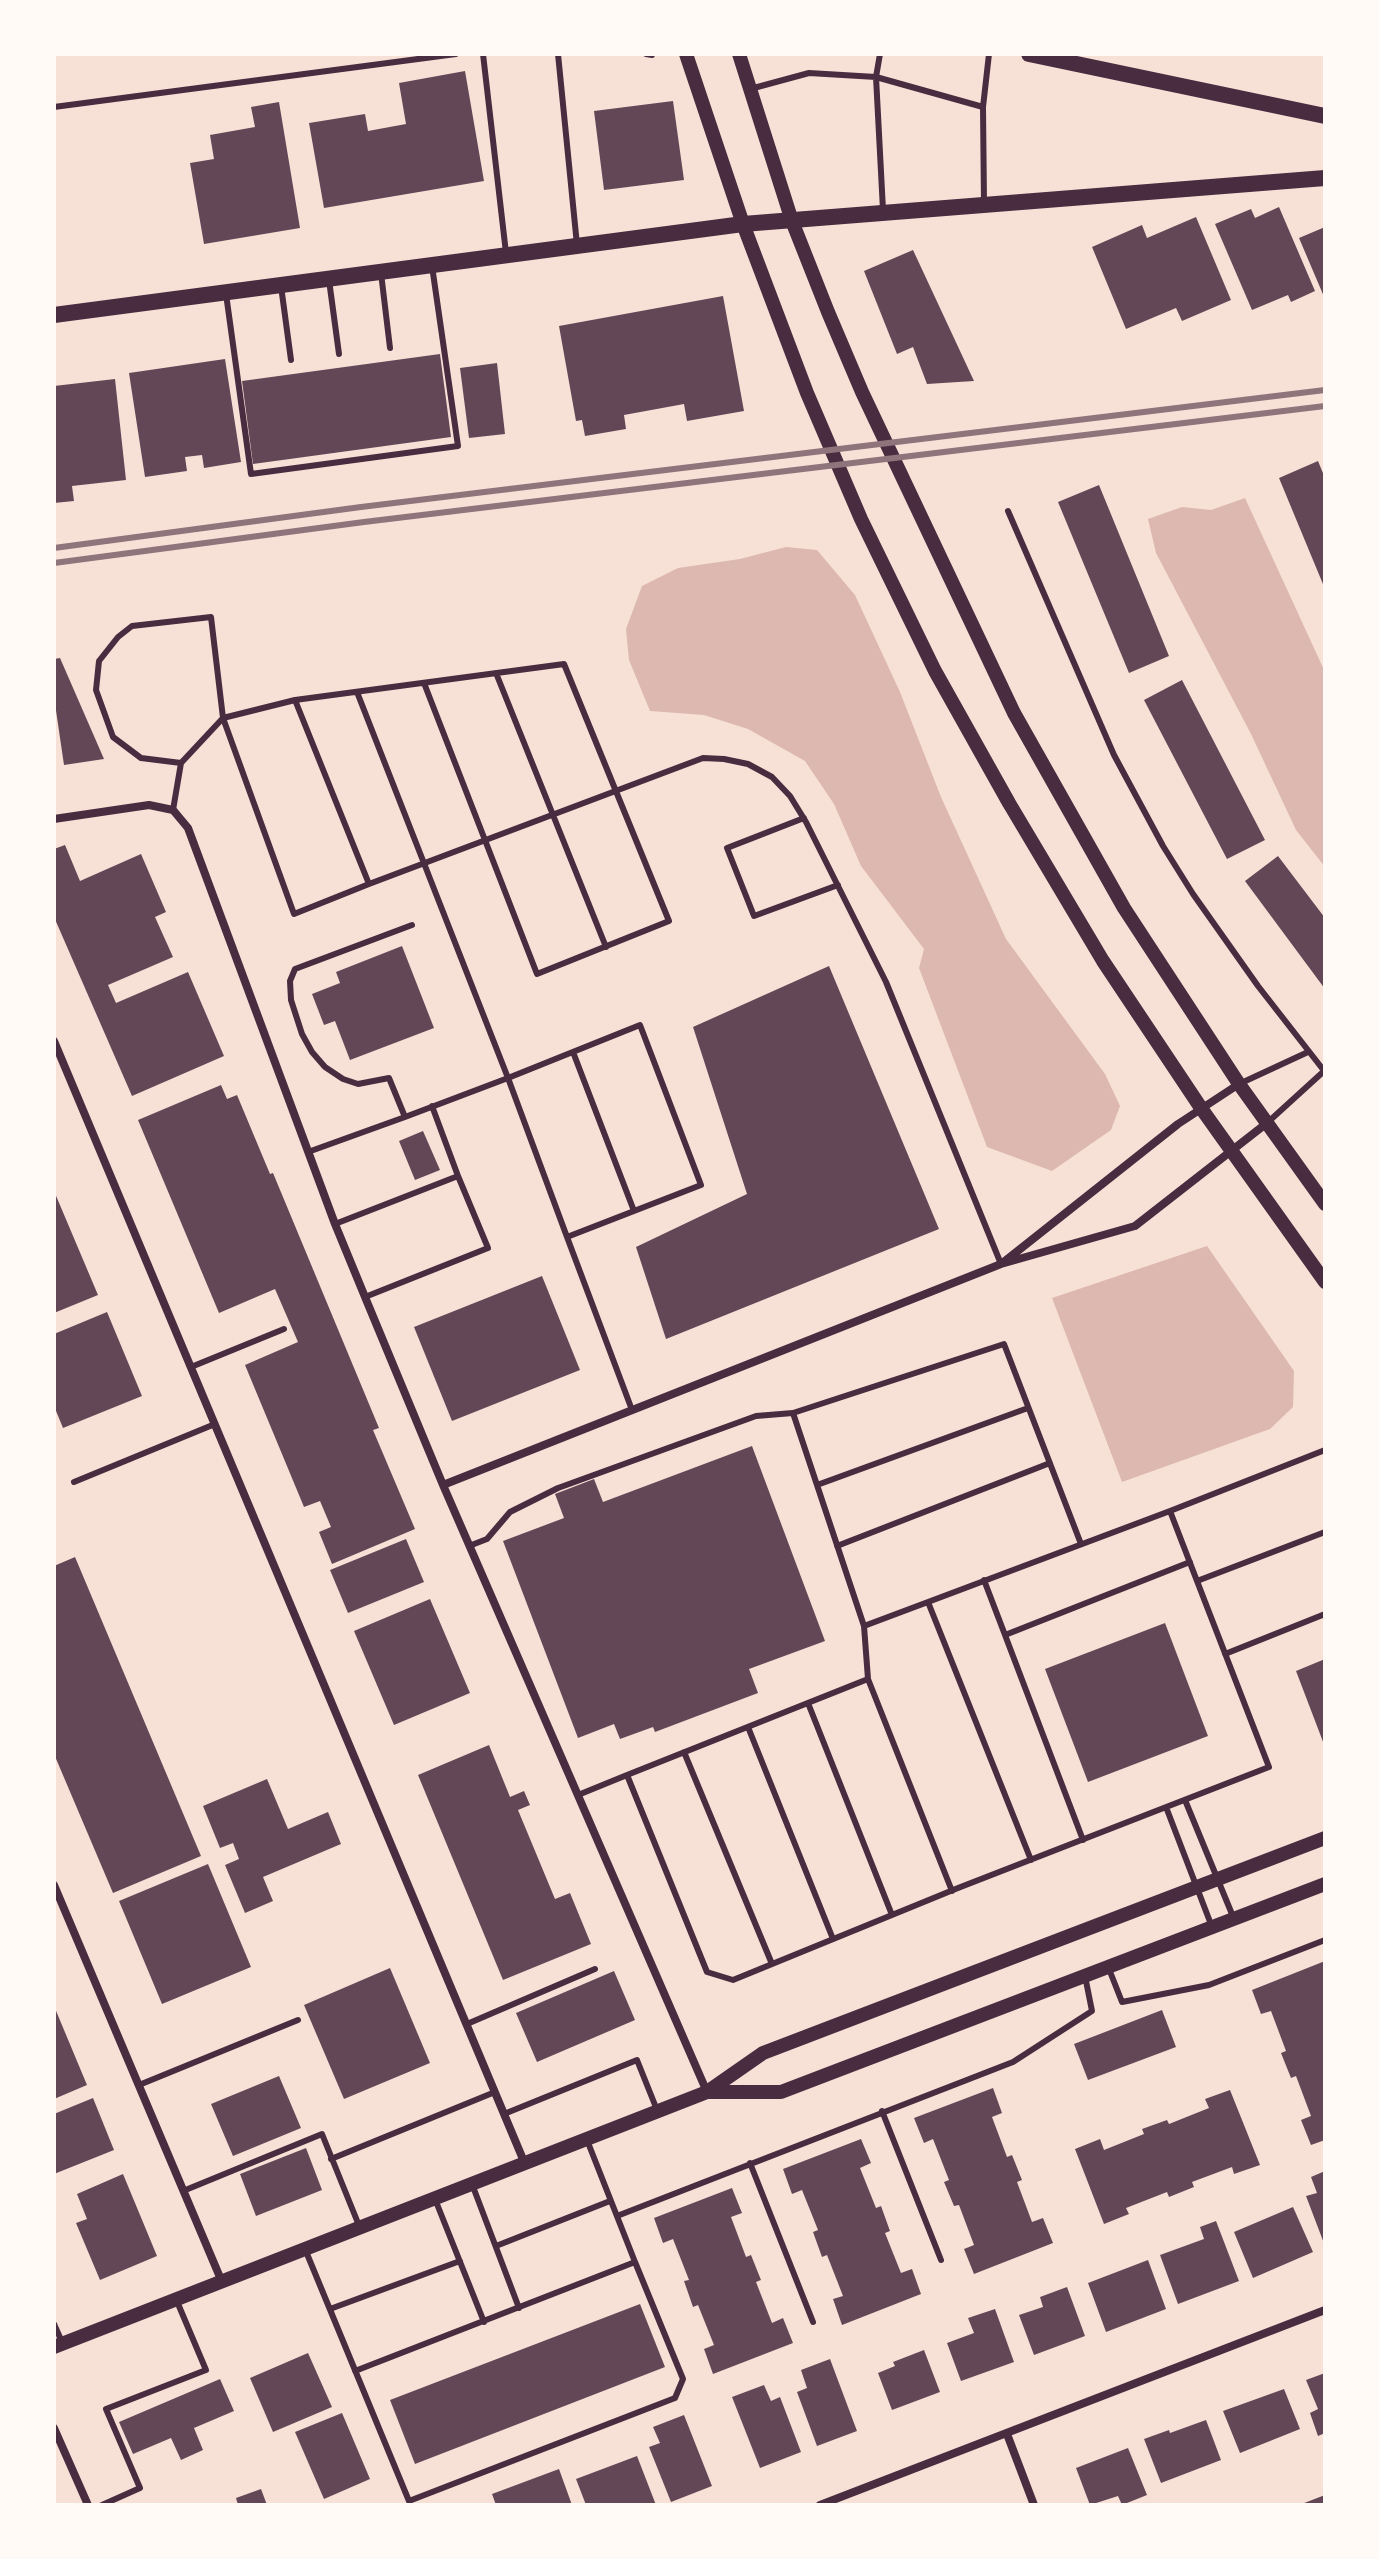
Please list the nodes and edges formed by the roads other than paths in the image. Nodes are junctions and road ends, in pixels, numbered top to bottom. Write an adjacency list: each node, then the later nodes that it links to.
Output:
1 (456, 54): 12 (lane)
2 (483, 54): 21 (lane)
3 (558, 54): 20 (lane)
4 (686, 54): 19 (street)
5 (739, 54): 11 (street)
6 (880, 54): 10 (lane)
7 (989, 54): 13 (lane)
8 (1029, 54): 9 (main road)
9 (1079, 59): 14 (main road)
10 (876, 77): 11 (lane); 13 (lane); 17 (lane)
11 (750, 89): 18 (street)
12 (54, 107)
13 (983, 107): 16 (lane)
14 (1325, 116)
15 (1325, 178): 16 (main road)
16 (984, 205): 17 (main road)
17 (883, 214): 18 (main road)
18 (792, 221): 19 (main road); 54 (street)
19 (743, 224): 20 (main road); 56 (street)
20 (577, 247): 21 (main road)
21 (506, 256): 22 (main road)
22 (432, 266): 23 (main road); 26 (lane)
23 (381, 273): 24 (main road); 28 (lane)
24 (329, 280): 25 (main road); 29 (lane)
25 (281, 286): 26 (main road); 30 (lane)
26 (226, 294): 27 (main road)
27 (54, 315)
28 (390, 348)
29 (339, 354)
30 (291, 360)
31 (1008, 511): 51 (lane)
32 (496, 673): 33 (lane); 38 (lane); 40 (lane)
33 (424, 683): 34 (lane); 43 (lane)
34 (357, 692): 35 (lane); 44 (lane)
35 (295, 700): 36 (lane); 45 (lane)
36 (223, 718): 37 (lane); 37 (lane); 45 (lane)
37 (181, 763): 39 (lane)
38 (616, 792): 40 (lane); 41 (lane); 48 (lane)
39 (173, 810): 42 (street); 60 (street)
40 (552, 816): 43 (lane); 48 (lane)
41 (804, 818): 46 (lane); 46 (lane)
42 (54, 819)
43 (484, 841): 44 (lane); 48 (lane)
44 (423, 864): 45 (lane); 53 (lane)
45 (369, 884)
46 (838, 885): 66 (lane)
47 (412, 925): 57 (lane)
48 (606, 947)
49 (54, 1041): 70 (street)
50 (573, 1052): 53 (lane); 63 (lane); 63 (lane)
51 (1308, 1052): 52 (lane); 54 (lane)
52 (1324, 1072): 58 (lane)
53 (508, 1078): 55 (lane); 65 (lane)
54 (1239, 1084): 56 (street); 58 (street)
55 (432, 1106): 57 (lane); 61 (lane)
56 (1201, 1108): 59 (street); 66 (street)
57 (405, 1117): 60 (lane)
58 (1267, 1123): 59 (street); 62 (street)
59 (1231, 1150): 66 (street); 67 (street)
60 (308, 1152): 64 (street)
61 (458, 1176): 64 (lane); 68 (lane)
62 (1325, 1204)
63 (634, 1211): 65 (lane)
64 (335, 1224): 68 (street)
65 (567, 1237): 72 (lane)
66 (1001, 1264): 72 (street)
67 (1325, 1282)
68 (365, 1297): 78 (street)
69 (284, 1329): 70 (lane)
70 (191, 1367): 74 (street)
71 (1028, 1408): 73 (lane); 76 (lane); 79 (lane)
72 (632, 1410): 78 (street)
73 (793, 1413): 79 (lane); 83 (lane)
74 (215, 1424): 77 (lane); 119 (street)
75 (1325, 1450): 80 (lane)
76 (1050, 1463): 82 (lane); 84 (lane)
77 (74, 1482)
78 (443, 1485): 83 (street)
79 (817, 1485): 84 (lane)
80 (1170, 1511): 82 (lane); 85 (lane)
81 (1325, 1532): 87 (lane)
82 (1081, 1544): 86 (lane)
83 (469, 1546): 98 (street)
84 (837, 1546): 90 (lane)
85 (1190, 1562): 87 (lane); 91 (lane)
86 (984, 1580): 88 (lane); 91 (lane)
87 (1197, 1581): 92 (lane)
88 (928, 1602): 90 (lane); 103 (lane)
89 (1325, 1614): 92 (lane)
90 (864, 1626): 93 (lane)
91 (1005, 1635): 102 (lane)
92 (1225, 1654): 99 (lane)
93 (868, 1679): 94 (lane); 108 (lane)
94 (808, 1703): 95 (lane); 109 (lane)
95 (748, 1727): 96 (lane); 112 (lane)
96 (684, 1752): 97 (lane); 114 (lane)
97 (627, 1775): 98 (lane); 114 (lane)
98 (578, 1795): 122 (street)
99 (1185, 1800): 100 (lane); 104 (lane)
100 (1166, 1807): 102 (lane); 107 (lane)
101 (1325, 1838): 104 (street)
102 (1083, 1840): 103 (lane)
103 (1031, 1860): 108 (lane)
104 (1217, 1879): 107 (street); 110 (lane)
105 (1325, 1884): 110 (street)
106 (54, 1885): 120 (street)
107 (1195, 1888): 111 (lane); 122 (street)
108 (952, 1891): 109 (lane)
109 (892, 1915): 112 (lane)
110 (1234, 1919): 111 (street)
111 (1212, 1927): 115 (street)
112 (833, 1939): 114 (lane)
113 (1325, 1940): 115 (lane)
114 (772, 1964)
115 (1108, 1967): 117 (street)
116 (595, 1969): 119 (lane)
117 (1085, 1976): 122 (street); 124 (lane)
118 (298, 2020): 120 (lane)
119 (467, 2024): 121 (street)
120 (139, 2085): 131 (street)
121 (495, 2092): 125 (street); 127 (lane)
122 (707, 2092): 123 (street)
123 (657, 2111): 125 (lane); 126 (street)
124 (882, 2111): 128 (lane); 138 (lane)
125 (504, 2114): 129 (street)
126 (587, 2140): 129 (street); 133 (lane)
127 (331, 2159): 131 (lane); 135 (lane)
128 (750, 2163): 134 (lane); 147 (lane)
129 (525, 2164): 130 (street)
130 (472, 2184): 132 (street); 136 (lane)
131 (183, 2191): 141 (street)
132 (435, 2199): 135 (street); 139 (lane)
133 (610, 2201): 134 (lane); 136 (lane)
134 (617, 2216): 140 (lane)
135 (360, 2228): 137 (street)
136 (496, 2246): 143 (lane)
137 (305, 2249): 141 (street); 144 (lane)
138 (941, 2260)
139 (460, 2261): 144 (lane); 146 (lane)
140 (635, 2262): 143 (lane); 154 (lane)
141 (222, 2282): 142 (street)
142 (176, 2299): 149 (street); 156 (lane)
143 (519, 2308): 146 (lane)
144 (330, 2309): 150 (lane)
145 (1325, 2310): 152 (street)
146 (484, 2322): 150 (lane)
147 (813, 2322)
148 (54, 2324): 149 (lane)
149 (58, 2345)
150 (355, 2371): 154 (lane)
151 (54, 2428): 153 (street)
152 (1007, 2434): 158 (street); 159 (street)
153 (56, 2438): 155 (street)
154 (409, 2501): 157 (lane)
155 (88, 2505)
156 (102, 2505)
157 (399, 2505)
158 (820, 2505)
159 (1034, 2505)

